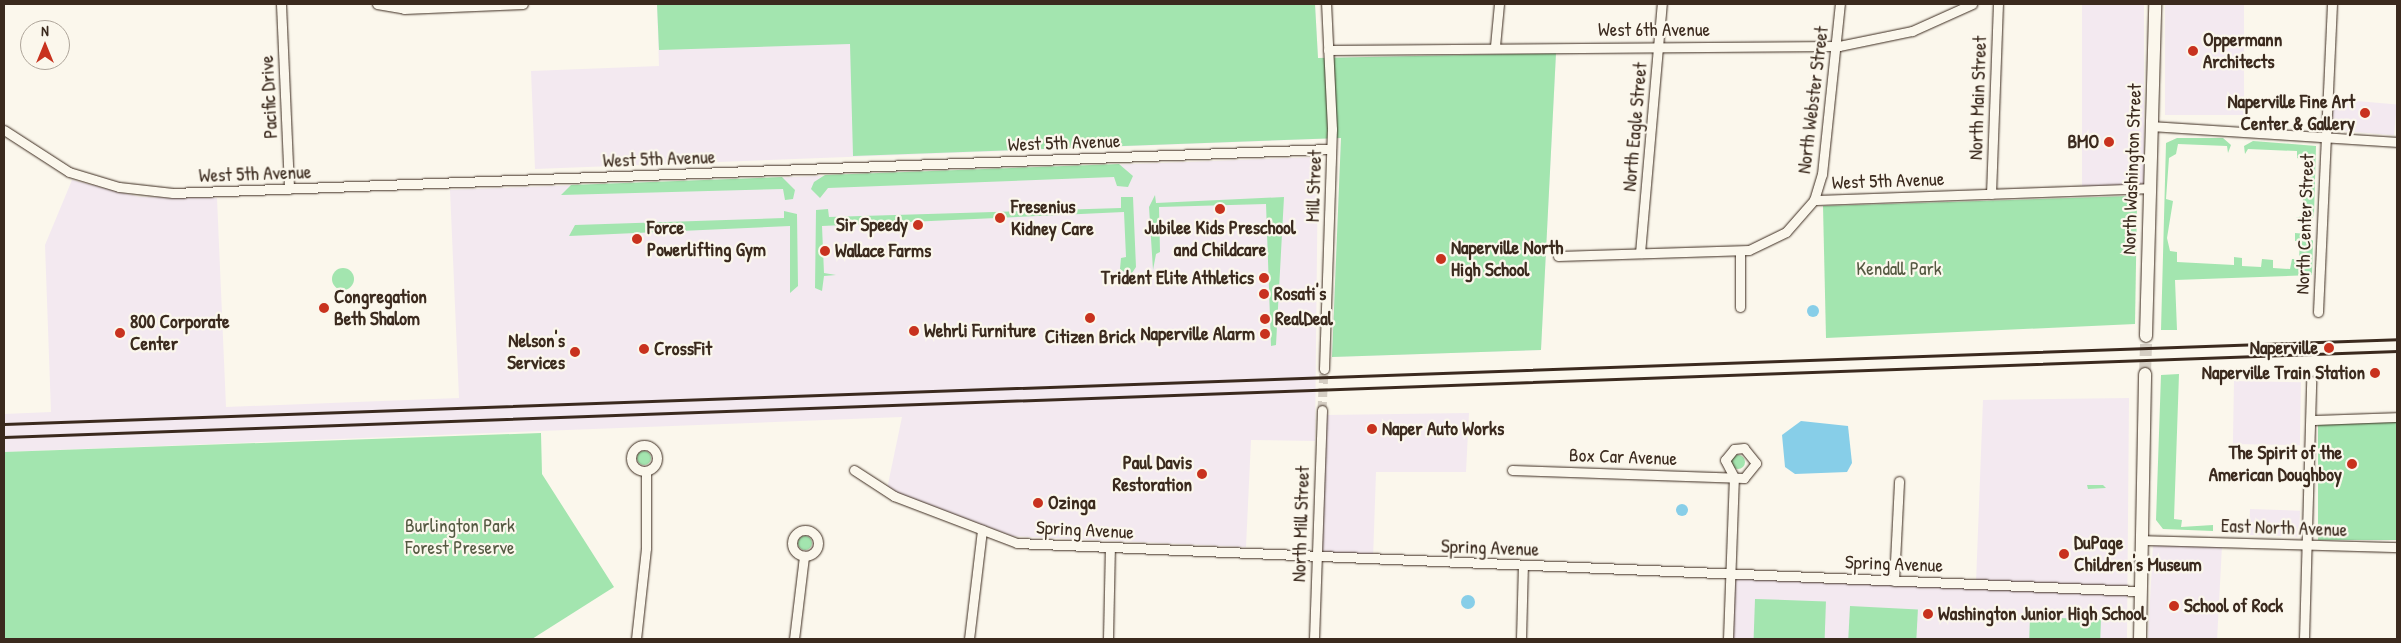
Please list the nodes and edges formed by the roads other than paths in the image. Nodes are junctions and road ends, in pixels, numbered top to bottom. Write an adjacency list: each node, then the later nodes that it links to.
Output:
1 (281, 4): 22 (street, Pacific Drive)
2 (377, 4): 3 (street)
3 (523, 4)
4 (1326, 4): 15 (street, Mill Street)
5 (1499, 4): 12 (street)
6 (1662, 4): 13 (street, North Eagle Street)
7 (1840, 4): 14 (street, North Webster Street)
8 (1972, 4): 14 (street, West 6th Avenue)
9 (1998, 4): 23 (street, North Main Street)
10 (2155, 4): 16 (main road, North Washington Street)
11 (2332, 4): 18 (street, North Center Street)
12 (1495, 46): 13 (street, West 6th Avenue); 15 (street, West 6th Avenue)
13 (1658, 46): 14 (street, West 6th Avenue); 26 (street, North Eagle Street)
14 (1839, 46): 24 (street, North Webster Street)
15 (1328, 50): 20 (street, Mill Street)
16 (2152, 126): 18 (street); 21 (main road, North Washington Street)
17 (4, 130): 22 (street, West 5th Avenue)
18 (2325, 137): 19 (street); 29 (street, North Center Street)
19 (2397, 142)
20 (1332, 149): 22 (street, West 5th Avenue); 31 (street, Mill Street)
21 (2150, 188): 23 (street, West 5th Avenue); 30 (main road, North Washington Street)
22 (289, 189)
23 (1991, 194): 24 (street, West 5th Avenue)
24 (1814, 200): 25 (street, West 5th Avenue)
25 (1740, 251): 26 (street, West 5th Avenue); 28 (street)
26 (1640, 253): 27 (street, West 5th Avenue)
27 (1558, 256)
28 (1740, 307)
29 (2318, 312)
30 (2146, 336)
31 (1324, 369)
32 (2145, 374): 42 (main road)
33 (2310, 381): 36 (street)
34 (1322, 410): 47 (street, North Mill Street)
35 (2397, 417): 36 (street)
36 (2312, 420): 43 (street)
37 (854, 470): 41 (street, Spring Avenue)
38 (1512, 470): 49 (street, Box Car Avenue)
39 (646, 472): 52 (street)
40 (1899, 481): 50 (street)
41 (982, 530): 44 (street, Spring Avenue); 54 (street)
42 (2140, 540): 43 (street, East North Avenue); 51 (main road)
43 (2308, 545): 45 (street, East North Avenue); 60 (street)
44 (1110, 547): 47 (street, Spring Avenue); 55 (street)
45 (2397, 547)
46 (804, 556): 53 (street)
47 (1316, 556): 48 (street, Spring Avenue); 56 (street, North Mill Street)
48 (1523, 565): 49 (street, Spring Avenue); 57 (street)
49 (1730, 574): 50 (street, Spring Avenue); 58 (street)
50 (1894, 580): 51 (street, Spring Avenue)
51 (2140, 591): 59 (main road)
52 (636, 639)
53 (794, 639)
54 (969, 639)
55 (1108, 639)
56 (1314, 639)
57 (1520, 639)
58 (1728, 639)
59 (2140, 639)
60 (2304, 639)

